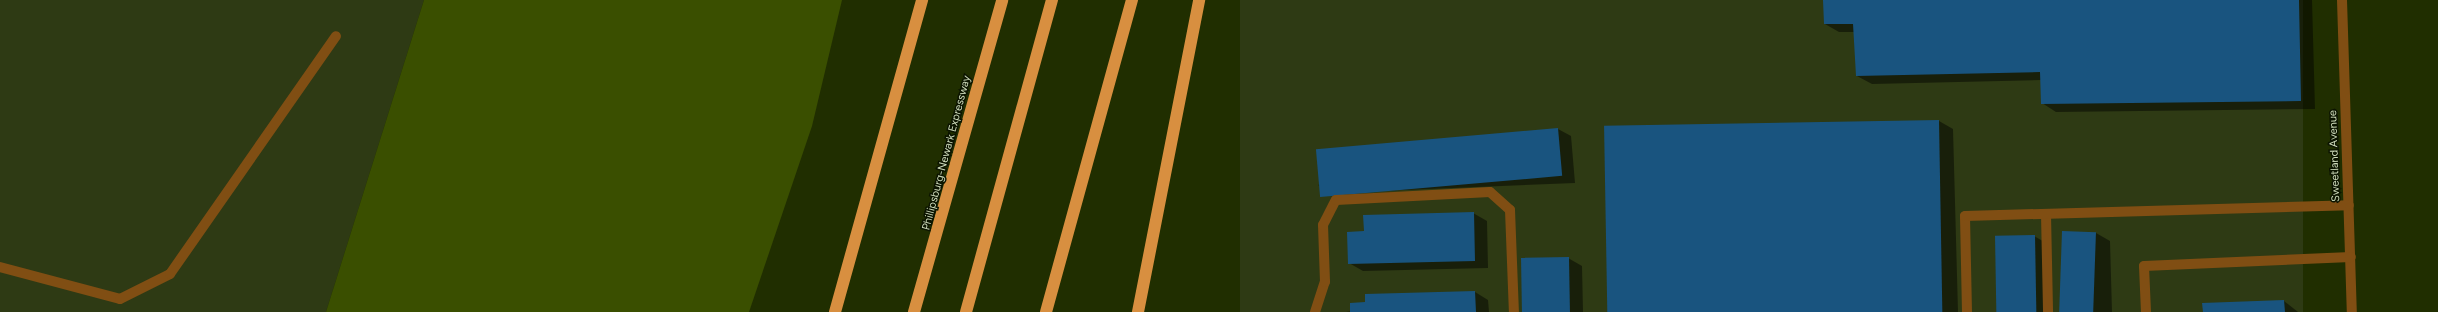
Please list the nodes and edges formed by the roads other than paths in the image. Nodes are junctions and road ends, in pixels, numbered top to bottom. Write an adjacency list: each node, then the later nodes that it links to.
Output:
1 (922, 0): 12 (highway)
2 (1002, 0): 13 (highway, Phillipsburg-Newark Expressway)
3 (1052, 0): 14 (highway)
4 (1132, 0): 15 (highway)
5 (1199, 0): 16 (highway)
6 (2342, 0): 8 (street, Sweetland Avenue)
7 (336, 36): 11 (street)
8 (2349, 205): 9 (street); 10 (street, Sweetland Avenue)
9 (2046, 214): 19 (street); 20 (street)
10 (2351, 257): 21 (street); 22 (street, Sweetland Avenue)
11 (0, 267)
12 (835, 312)
13 (914, 312)
14 (966, 312)
15 (1046, 312)
16 (1138, 312)
17 (1315, 312): 18 (street)
18 (1514, 312)
19 (1967, 312)
20 (2048, 312)
21 (2146, 312)
22 (2352, 312)

